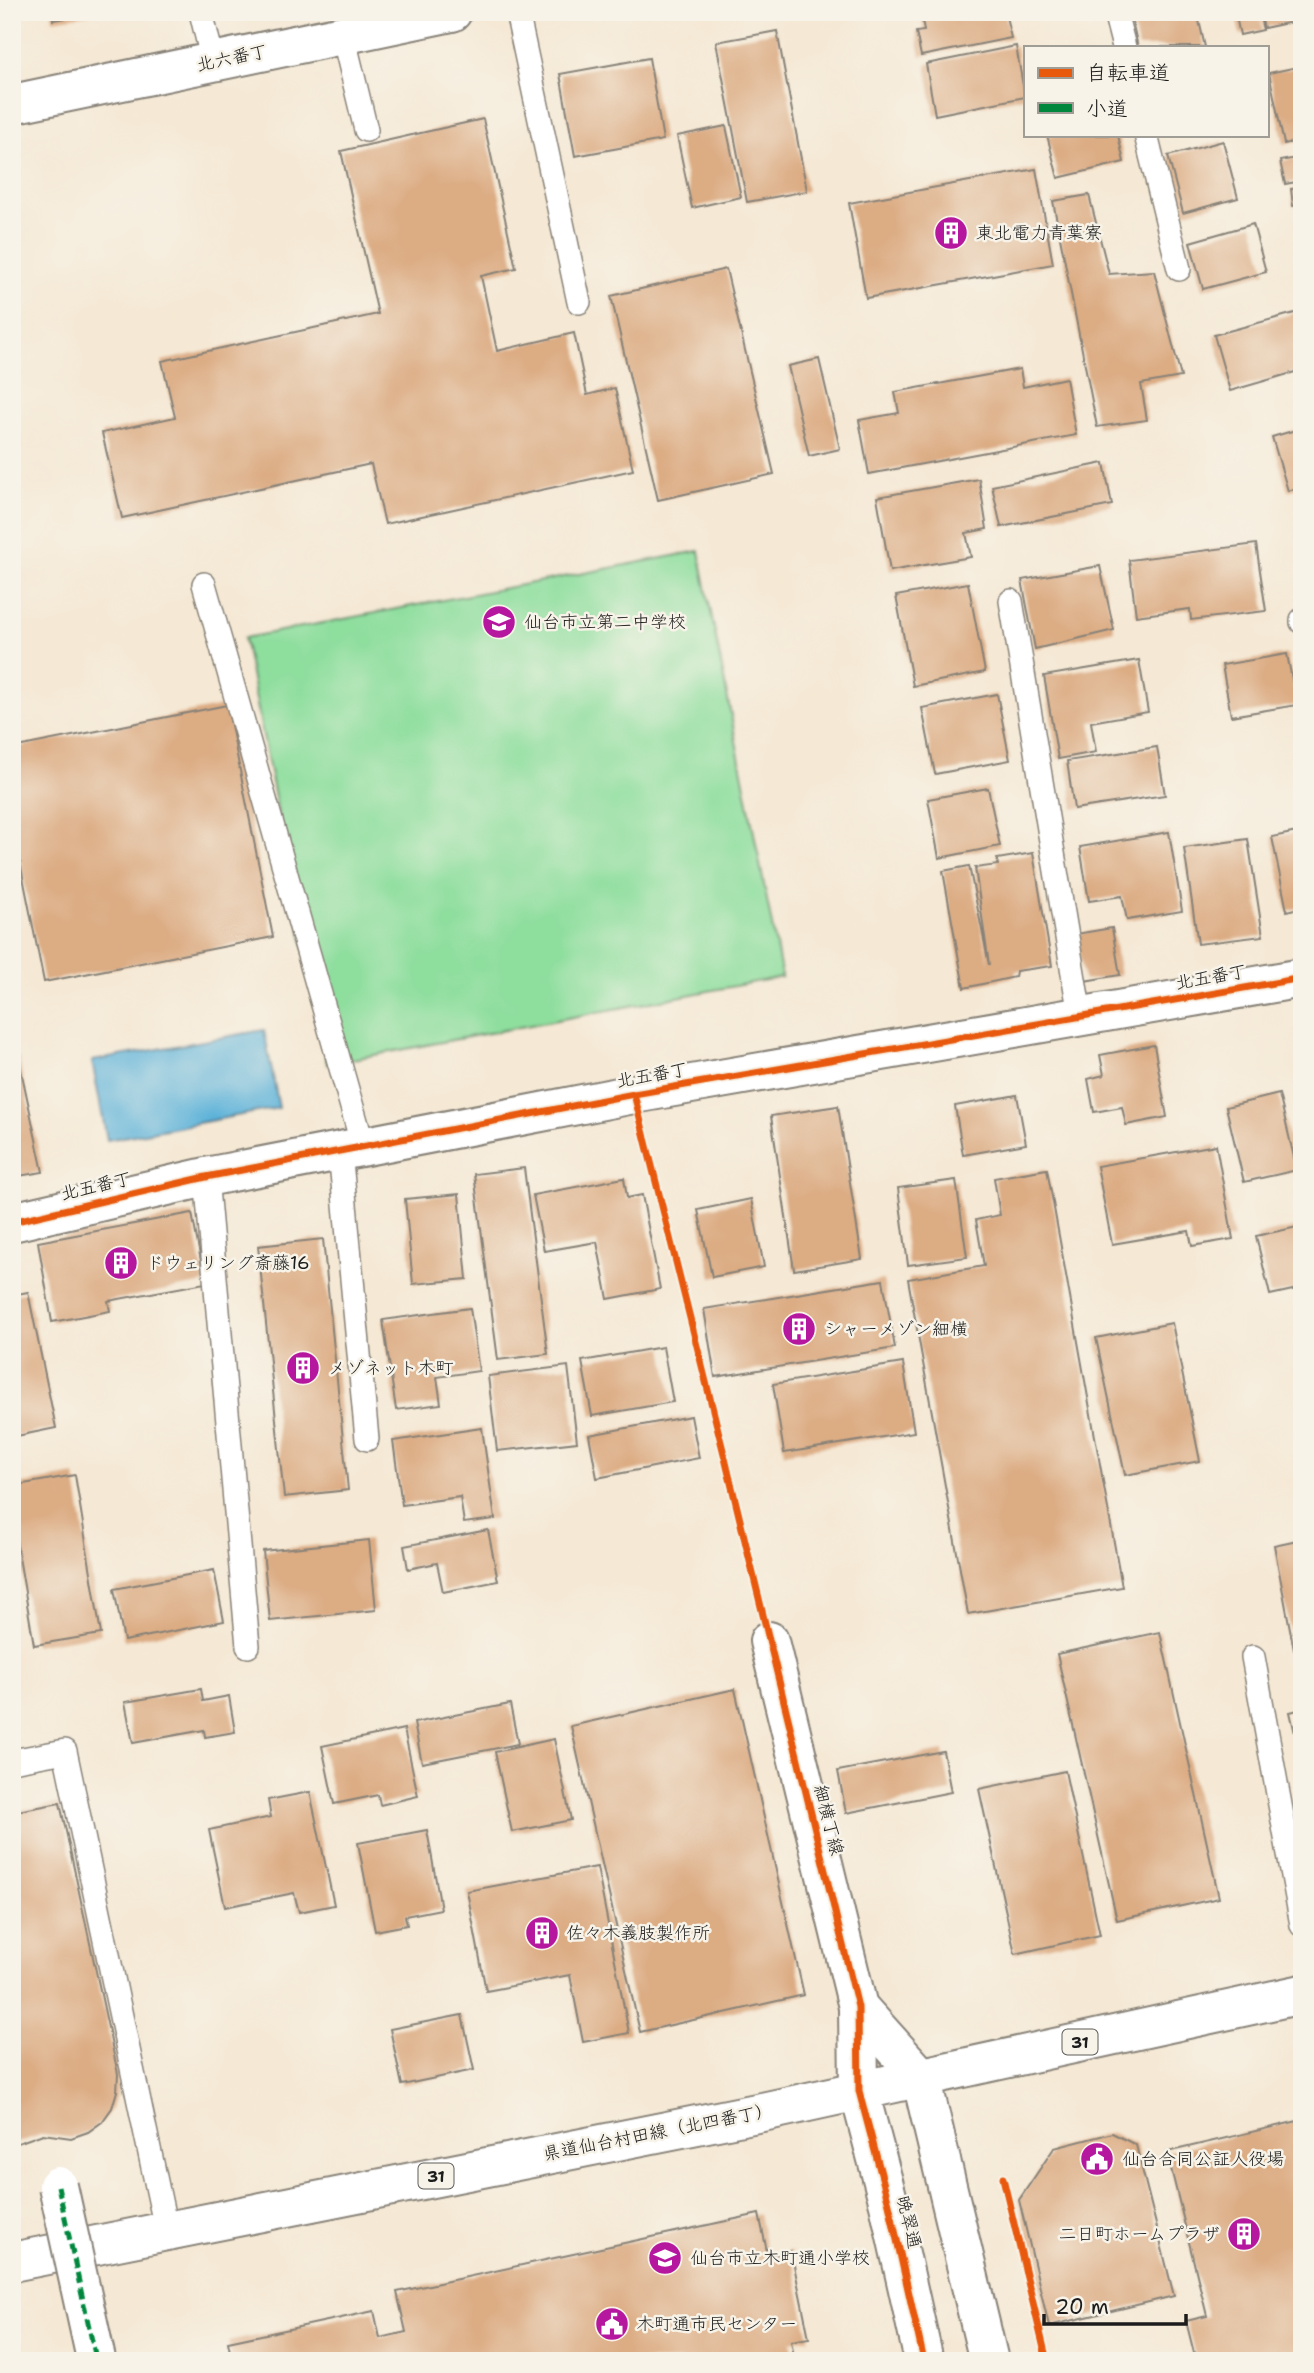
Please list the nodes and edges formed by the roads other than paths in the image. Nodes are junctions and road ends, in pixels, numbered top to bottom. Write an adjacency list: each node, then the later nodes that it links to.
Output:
1 (201, 12): 7 (lane)
2 (452, 12): 5 (street, 北六番丁)
3 (517, 12): 12 (lane)
4 (1115, 12): 6 (lane)
5 (343, 34): 7 (street, 北六番丁); 9 (lane)
6 (1124, 46)
7 (213, 62): 8 (street, 北六番丁)
8 (12, 104)
9 (366, 130)
10 (1146, 136): 11 (lane)
11 (1179, 269)
12 (579, 302)
13 (204, 584): 17 (lane)
14 (1012, 601): 16 (lane)
15 (1302, 978): 16 (street, 北五番丁)
16 (1080, 1015): 17 (street, 北五番丁)
17 (352, 1148): 18 (street, 北五番丁); 20 (lane)
18 (206, 1177): 19 (street, 北五番丁); 22 (lane)
19 (12, 1222)
20 (367, 1439)
21 (769, 1641): 27 (street, 細横丁線)
22 (248, 1647)
23 (1253, 1657): 25 (lane)
24 (12, 1761): 31 (lane)
25 (1302, 1925)
26 (1302, 1994): 28 (street, 県道仙台村田線（北四番丁） / 31)
27 (858, 2007): 28 (street); 29 (street, 細横丁線)
28 (921, 2077): 29 (street, 県道仙台村田線（北四番丁） / 31); 35 (street)
29 (859, 2091): 31 (street, 県道仙台村田線（北四番丁） / 31); 34 (street, 晩翠通)
30 (58, 2186): 33 (street, bridge)
31 (166, 2229): 32 (street, 県道仙台村田線（北四番丁） / 31)
32 (12, 2262)
33 (96, 2359)
34 (924, 2361)
35 (989, 2361)

